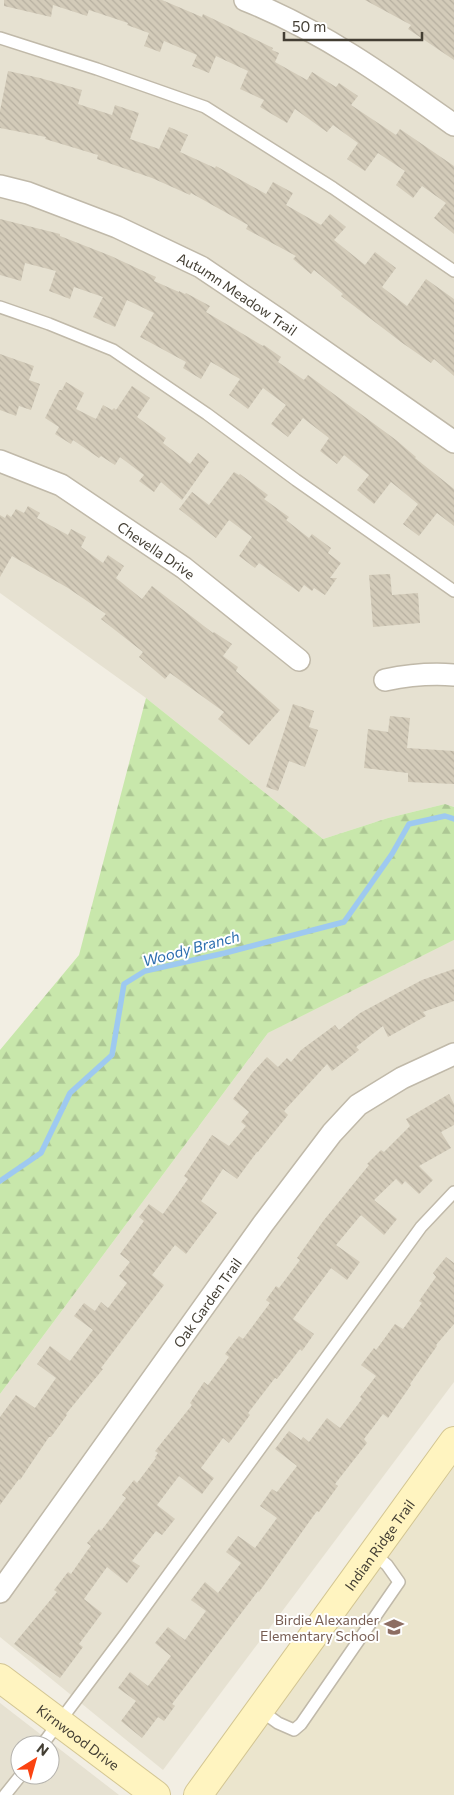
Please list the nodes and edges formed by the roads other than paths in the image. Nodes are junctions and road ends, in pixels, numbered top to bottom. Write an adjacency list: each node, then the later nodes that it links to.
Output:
1 (245, 0): 3 (street)
2 (0, 38): 5 (lane)
3 (454, 125)
4 (0, 186): 7 (street, Autumn Meadow Trail)
5 (454, 271)
6 (0, 307): 9 (lane)
7 (454, 442)
8 (0, 461): 10 (street, Chevella Drive)
9 (454, 591)
10 (299, 660)
11 (454, 675): 12 (street)
12 (386, 680)
13 (454, 1054): 17 (street, Oak Garden Trail)
14 (454, 1192): 20 (lane)
15 (454, 1441): 16 (street, Indian Ridge Trail)
16 (373, 1553): 19 (street, Indian Ridge Trail); 19 (lane)
17 (0, 1592)
18 (0, 1678): 20 (street, Kirnwood Drive)
19 (260, 1710): 23 (street, Indian Ridge Trail)
20 (59, 1722): 21 (lane); 22 (street, Kirnwood Drive)
21 (49, 1735)
22 (156, 1795)
23 (198, 1795)

